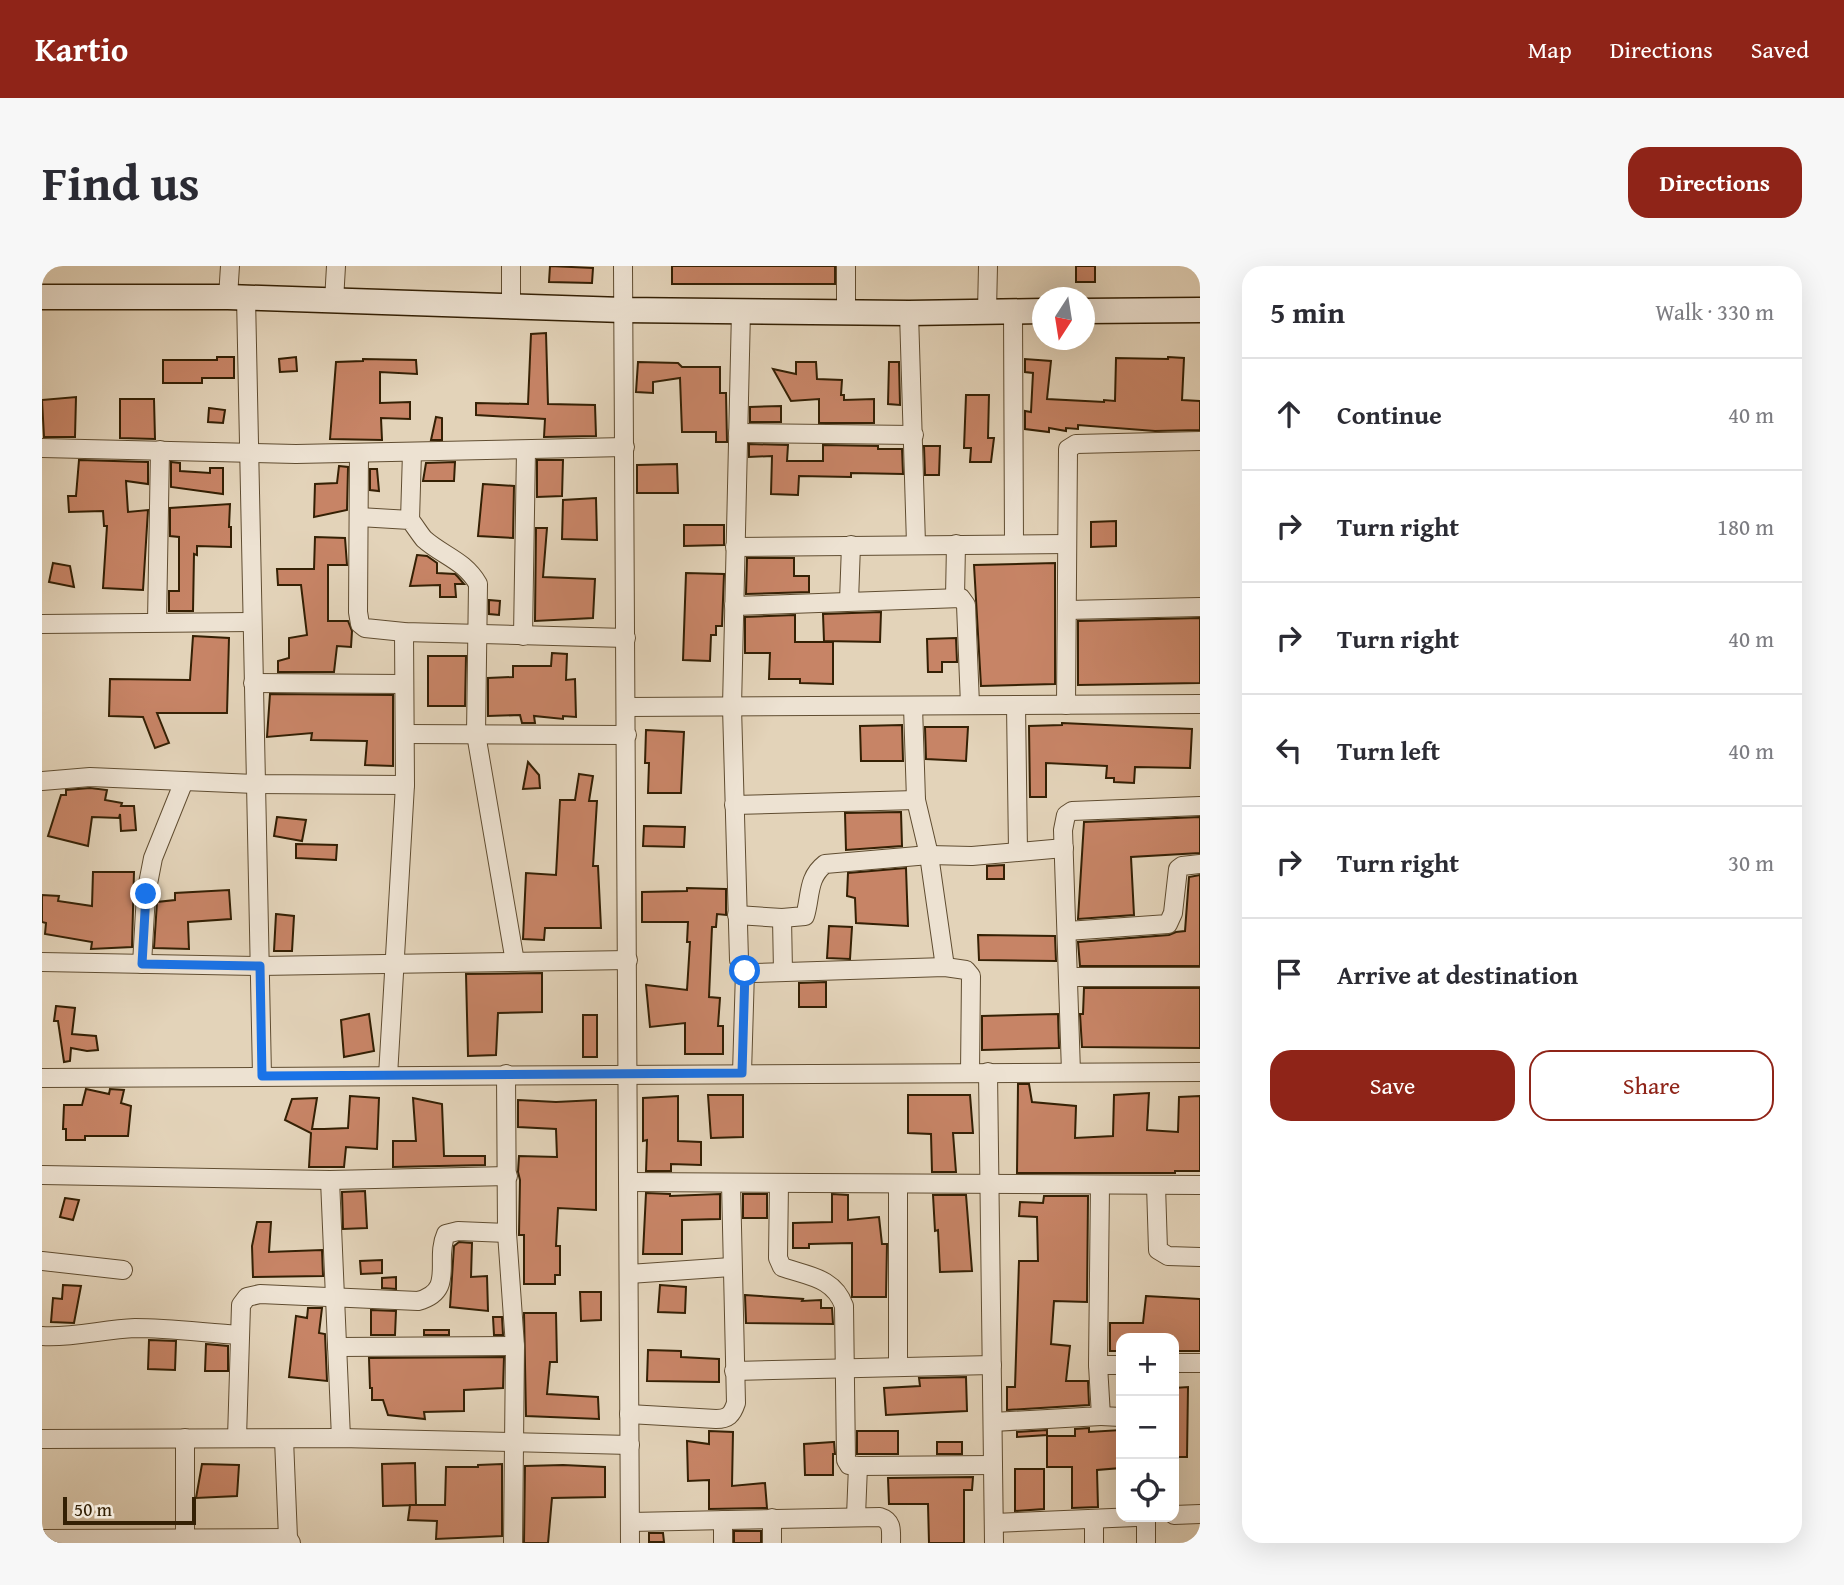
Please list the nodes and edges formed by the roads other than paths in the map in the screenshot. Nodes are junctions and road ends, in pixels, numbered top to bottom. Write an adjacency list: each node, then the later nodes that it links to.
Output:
1 (230, 266): 8 (street)
2 (336, 266): 9 (street)
3 (511, 266): 10 (street)
4 (624, 266): 11 (street)
5 (846, 266): 18 (street)
6 (988, 266): 14 (street)
7 (42, 297): 8 (main road)
8 (237, 297): 9 (main road); 27 (street)
9 (334, 301): 10 (main road)
10 (511, 304): 11 (main road)
11 (623, 310): 13 (main road); 23 (street)
12 (1200, 310): 17 (main road)
13 (741, 311): 18 (main road); 20 (street)
14 (987, 311): 15 (main road); 19 (main road)
15 (1013, 311): 16 (main road); 34 (street)
16 (1032, 311)
17 (1095, 311)
18 (846, 312): 19 (main road)
19 (909, 313): 21 (street)
20 (737, 433): 21 (street); 37 (street)
21 (914, 435): 32 (street)
22 (1200, 441): 35 (street)
23 (625, 447): 26 (street); 49 (street)
24 (42, 448): 25 (street)
25 (160, 450): 27 (street); 43 (street)
26 (526, 450): 28 (street); 48 (street)
27 (247, 452): 29 (street); 44 (street)
28 (412, 452): 29 (street); 31 (street)
29 (359, 453): 30 (street)
30 (359, 517): 31 (street); 46 (street)
31 (410, 520): 47 (street)
32 (916, 544): 33 (street); 36 (street)
33 (956, 544): 34 (street); 38 (street)
34 (1014, 544): 35 (street)
35 (1067, 544): 42 (street)
36 (851, 545): 37 (street); 39 (street)
37 (735, 547): 40 (street)
38 (955, 597): 39 (street); 53 (street)
39 (849, 601): 40 (street)
40 (734, 606): 58 (street)
41 (1200, 607): 42 (street)
42 (1067, 610): 55 (street)
43 (157, 622): 44 (street); 45 (street)
44 (251, 622): 50 (street)
45 (42, 624)
46 (404, 632): 47 (street); 51 (street)
47 (476, 634): 48 (street); 60 (street)
48 (523, 636): 49 (street)
49 (626, 638): 57 (street)
50 (253, 683): 51 (street); 64 (street)
51 (404, 684): 59 (street)
52 (1200, 704): 55 (street)
53 (970, 705): 54 (street); 56 (street)
54 (1016, 705): 55 (street); 70 (street)
55 (1066, 705)
56 (913, 706): 58 (street); 66 (street)
57 (626, 707): 58 (street); 61 (street)
58 (732, 707): 67 (street)
59 (405, 734): 60 (street); 65 (street)
60 (476, 734): 61 (street); 78 (street)
61 (627, 734): 76 (street)
62 (42, 781): 63 (street)
63 (184, 781): 64 (street); 79 (street)
64 (255, 784): 65 (street); 81 (street)
65 (405, 785): 80 (street)
66 (916, 800): 67 (street); 71 (street)
67 (734, 805): 73 (street)
68 (1200, 806): 69 (street)
69 (1064, 848): 70 (street); 75 (street)
70 (1018, 851): 71 (street)
71 (929, 855): 74 (street); 82 (street)
72 (1200, 864): 75 (street)
73 (737, 915): 74 (street); 83 (street)
74 (782, 918): 84 (street)
75 (1067, 931): 85 (street)
76 (628, 960): 78 (street); 92 (street)
77 (42, 962): 79 (street)
78 (515, 962): 80 (street)
79 (142, 964): 81 (street)
80 (395, 964): 81 (street); 94 (street)
81 (260, 966): 93 (street)
82 (946, 967): 84 (street); 90 (street)
83 (745, 971): 84 (street); 89 (street)
84 (783, 972)
85 (1069, 977): 86 (street); 87 (street)
86 (1200, 977)
87 (1071, 1072): 88 (street); 90 (street)
88 (1200, 1072)
89 (742, 1073): 90 (street); 92 (street)
90 (979, 1073): 103 (street)
91 (506, 1074): 92 (street); 94 (street); 97 (street)
92 (628, 1074): 99 (street)
93 (262, 1076): 94 (street); 95 (street)
94 (388, 1076)
95 (42, 1078)
96 (42, 1175): 98 (street)
97 (508, 1177): 98 (street); 107 (street)
98 (330, 1180): 113 (street)
99 (629, 1182): 100 (street); 112 (street)
100 (731, 1183): 101 (street); 110 (street)
101 (779, 1183): 102 (street); 124 (street)
102 (898, 1184): 103 (street); 123 (street)
103 (990, 1184): 104 (street); 120 (street)
104 (1100, 1185): 105 (street); 121 (street)
105 (1156, 1185): 106 (street); 108 (street)
106 (1200, 1185)
107 (507, 1233): 113 (street); 116 (street)
108 (1200, 1257)
109 (42, 1261): 111 (street)
110 (731, 1267): 112 (street); 125 (street)
111 (123, 1270)
112 (629, 1274): 126 (street)
113 (335, 1298): 114 (street); 117 (street)
114 (240, 1335): 115 (street); 131 (street)
115 (42, 1336)
116 (515, 1346): 117 (street); 135 (street)
117 (337, 1347): 132 (street)
118 (1179, 1363): 119 (street)
119 (1200, 1363)
120 (992, 1365): 123 (street); 129 (street)
121 (1098, 1365): 122 (street); 127 (street)
122 (1116, 1365)
123 (898, 1367): 124 (street)
124 (846, 1368): 125 (street); 138 (street)
125 (734, 1371): 126 (street)
126 (629, 1414): 136 (street)
127 (1101, 1416): 128 (street); 129 (street)
128 (1116, 1416)
129 (992, 1422): 137 (street)
130 (185, 1438): 131 (street); 133 (street); 150 (street)
131 (237, 1438): 134 (street)
132 (341, 1438): 134 (street); 135 (street)
133 (42, 1439)
134 (284, 1439): 151 (street)
135 (513, 1441): 136 (street); 152 (street)
136 (630, 1446): 146 (street)
137 (993, 1465): 138 (street); 148 (street)
138 (858, 1466): 141 (street)
139 (1200, 1514): 140 (street)
140 (1179, 1515)
141 (856, 1516): 142 (street); 156 (street)
142 (772, 1518): 144 (street); 155 (street)
143 (1116, 1518): 145 (street)
144 (723, 1520): 146 (street); 154 (street)
145 (1094, 1520): 148 (street); 158 (street)
146 (630, 1522): 153 (street)
147 (1146, 1522): 159 (street)
148 (994, 1523): 157 (street)
149 (42, 1539): 150 (street)
150 (186, 1540): 151 (street)
151 (290, 1540)
152 (513, 1543)
153 (630, 1543)
154 (723, 1543)
155 (772, 1543)
156 (891, 1543)
157 (994, 1543)
158 (1094, 1543)
159 (1146, 1543)

